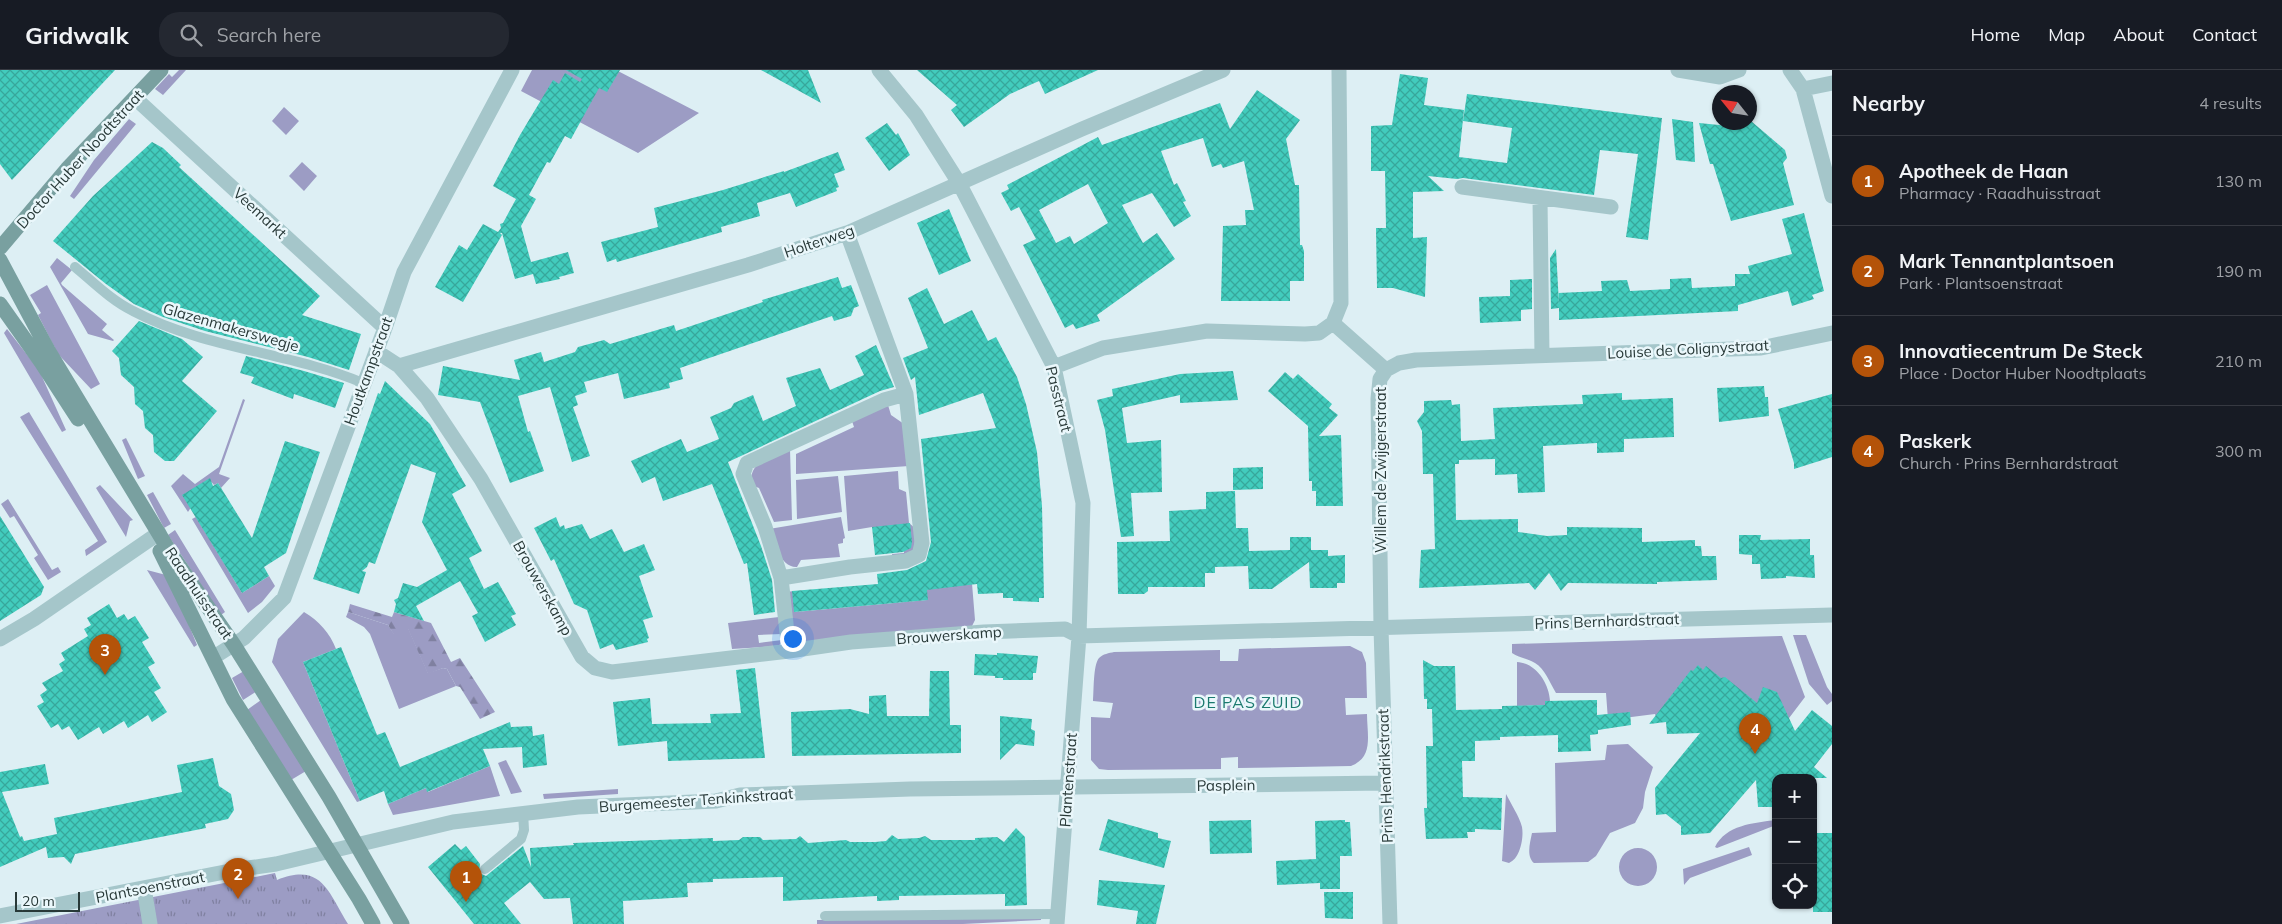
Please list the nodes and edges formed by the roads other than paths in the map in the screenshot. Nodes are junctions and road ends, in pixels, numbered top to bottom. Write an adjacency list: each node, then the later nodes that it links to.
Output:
1 (161, 70): 11 (main road, Doctor Huber Noodtstraat)
2 (512, 70): 23 (street, Houtkampstraat)
3 (879, 70): 12 (street, Passtraat)
4 (1223, 70): 12 (street, Holterweg)
5 (1339, 70): 22 (street)
6 (1678, 70): 7 (street)
7 (1739, 70)
8 (1790, 70): 10 (street)
9 (1832, 83): 10 (street)
10 (1803, 89): 14 (street)
11 (135, 98): 18 (main road, Doctor Huber Noodtstraat); 23 (street, Veemarkt)
12 (959, 183): 17 (street, Holterweg); 28 (street, Passtraat)
13 (1462, 187): 15 (street)
14 (1832, 196)
15 (1540, 199): 16 (street); 26 (street)
16 (1611, 207)
17 (847, 233): 27 (street, Holterweg); 31 (street)
18 (0, 248)
19 (0, 260): 32 (main road, Raadhuisstraat)
20 (75, 267): 30 (lane, Glazenmakerswegje)
21 (0, 304): 32 (main road, Raadhuisstraat)
22 (1333, 323): 28 (street); 29 (street, Willem de Zwijgerstraat)
23 (385, 328): 25 (street, Houtkampstraat)
24 (1832, 333): 26 (street, Louise de Colignystraat)
25 (376, 351): 27 (street, Brouwerskamp); 30 (street, Houtkampstraat)
26 (1542, 356): 29 (street, Louise de Colignystraat)
27 (399, 366): 39 (street, Brouwerskamp)
28 (1054, 367): 36 (street, Passtraat)
29 (1386, 370): 35 (street, Willem de Zwijgerstraat)
30 (363, 383): 38 (street, Houtkampstraat)
31 (906, 394): 33 (street); 33 (street)
32 (156, 535): 37 (street); 38 (main road, Raadhuisstraat); 40 (main road, Raadhuisstraat)
33 (781, 578): 39 (street)
34 (1832, 614): 35 (street, Prins Bernhardstraat)
35 (1382, 628): 36 (street); 41 (street, Prins Hendrikstraat)
36 (1078, 636): 39 (street, Brouwerskamp); 42 (street, Plantenstraat)
37 (0, 638)
38 (239, 642): 40 (street, Houtkampstraat); 44 (main road, Raadhuisstraat)
39 (789, 652)
40 (214, 657): 45 (main road, Raadhuisstraat)
41 (1385, 783): 42 (street, Pasplein); 54 (street, Prins Hendrikstraat)
42 (1067, 787): 43 (street, Burgemeester Tenkinkstraat); 50 (street, Plantenstraat)
43 (523, 812): 44 (street, Burgemeester Tenkinkstraat); 46 (lane)
44 (356, 845): 45 (street, Burgemeester Tenkinkstraat); 53 (main road, Raadhuisstraat)
45 (321, 853): 47 (street, Plantsoenstraat); 52 (main road, Raadhuisstraat)
46 (485, 869)
47 (144, 888): 48 (street, Plantsoenstraat); 51 (street)
48 (0, 916)
49 (825, 916): 50 (lane)
50 (1057, 919)
51 (150, 924)
52 (373, 924)
53 (402, 924)
54 (1390, 924)

